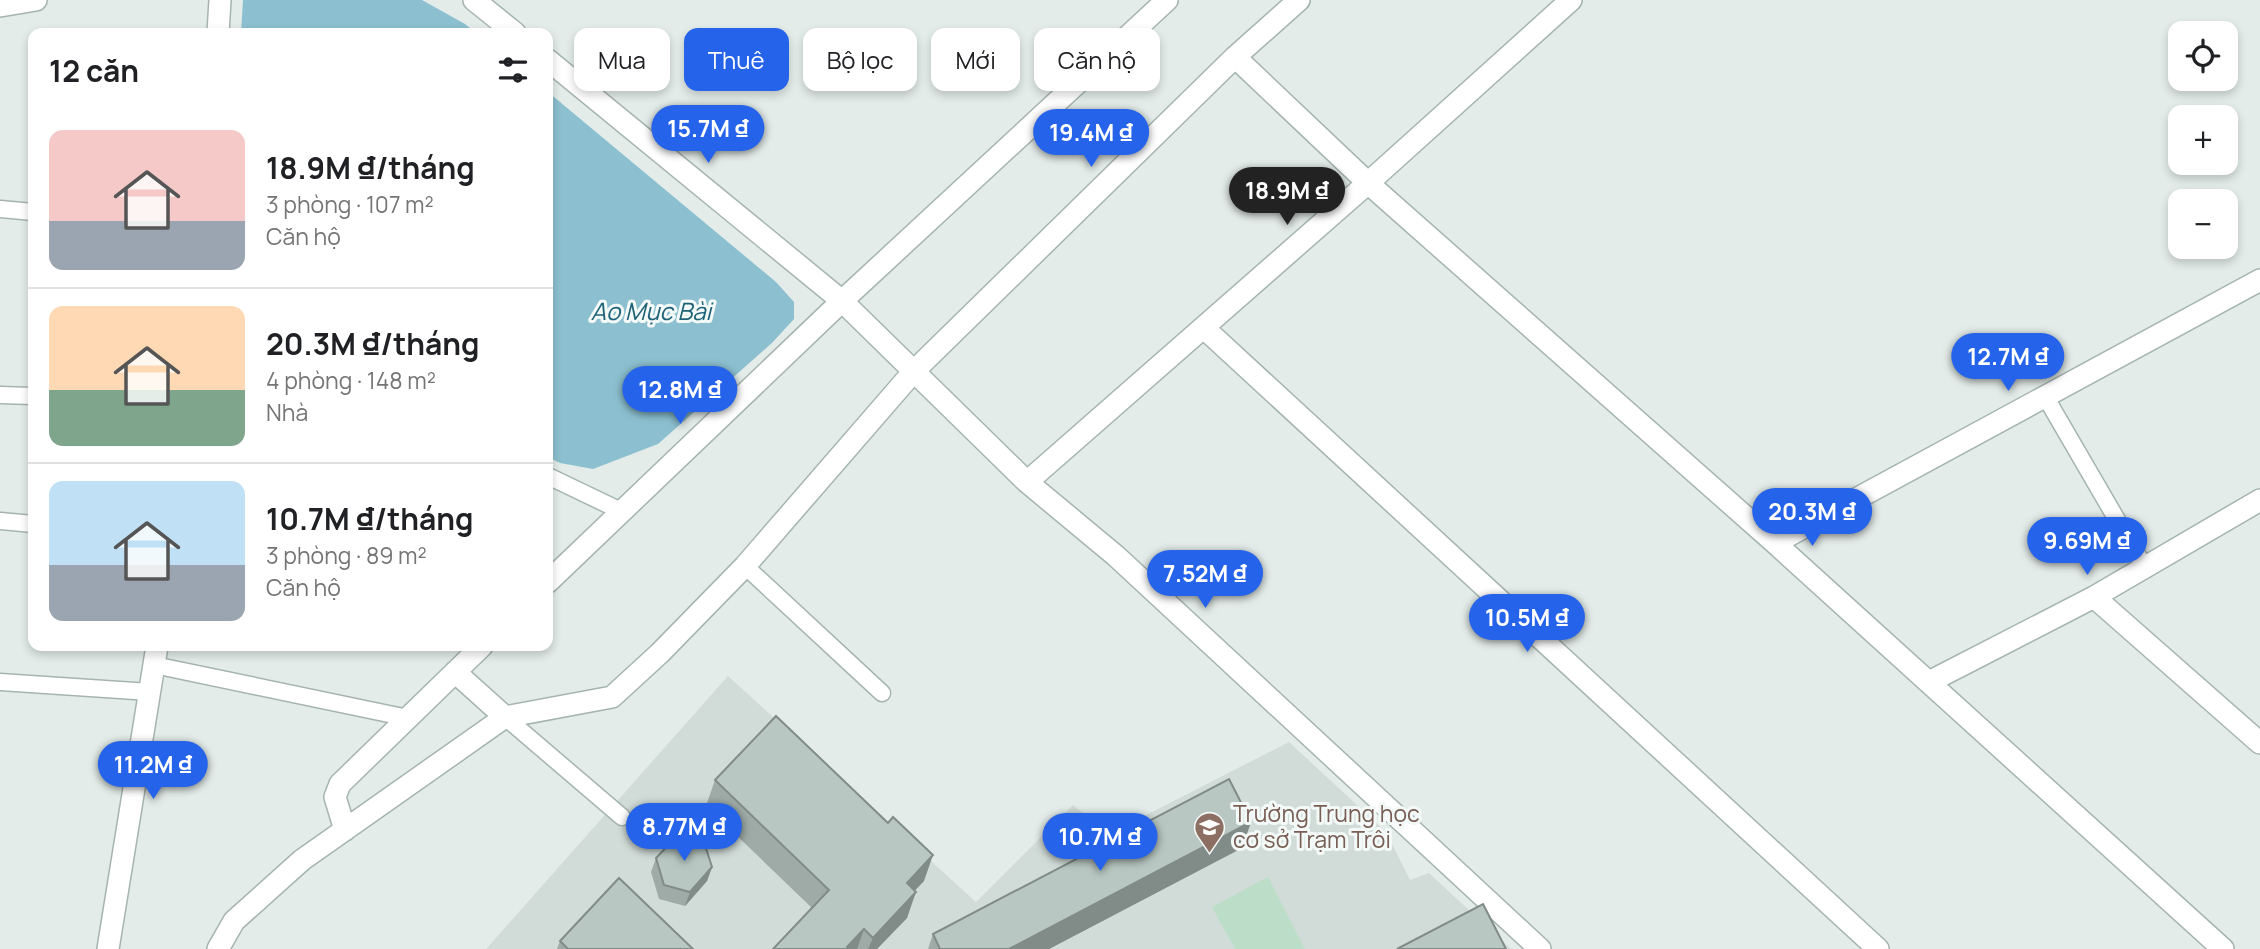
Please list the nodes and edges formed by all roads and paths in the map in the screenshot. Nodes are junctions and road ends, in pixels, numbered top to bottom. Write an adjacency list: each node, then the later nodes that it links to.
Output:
1 (36, 0): 7 (street)
2 (220, 0): 8 (street)
3 (474, 0): 9 (street)
4 (1167, 0): 16 (street)
5 (1299, 0): 10 (street)
6 (1571, 0): 12 (street)
7 (0, 6)
8 (218, 28)
9 (509, 28)
10 (1235, 57): 12 (street); 18 (street)
11 (553, 64): 16 (street)
12 (1368, 183): 17 (street); 28 (street)
13 (0, 209): 14 (lane)
14 (28, 212)
15 (2260, 280): 20 (street)
16 (842, 301): 18 (street); 25 (street)
17 (1204, 328): 23 (street); 49 (street)
18 (914, 372): 23 (street); 29 (street)
19 (0, 395): 21 (lane)
20 (2045, 396): 28 (street); 30 (lane)
21 (28, 397)
22 (553, 478): 25 (lane)
23 (1027, 482): 48 (street)
24 (2260, 500): 30 (street)
25 (621, 511): 31 (street)
26 (0, 521): 27 (lane)
27 (28, 524)
28 (1775, 543): 37 (street)
29 (745, 566): 39 (lane); 40 (street)
30 (2145, 568): 32 (street)
31 (553, 577)
32 (2094, 597): 37 (street); 42 (street)
33 (477, 651): 35 (street)
34 (156, 655): 38 (street); 41 (lane)
35 (455, 672): 40 (street); 41 (street)
36 (0, 682): 38 (lane)
37 (1929, 682): 50 (street)
38 (150, 692): 46 (street)
39 (882, 693)
40 (505, 717): 44 (lane); 45 (street)
41 (408, 718): 45 (street)
42 (2251, 721): 43 (street)
43 (2260, 743)
44 (622, 817)
45 (345, 830): 47 (street)
46 (108, 949)
47 (218, 949)
48 (1540, 949)
49 (1878, 949)
50 (2223, 949)

